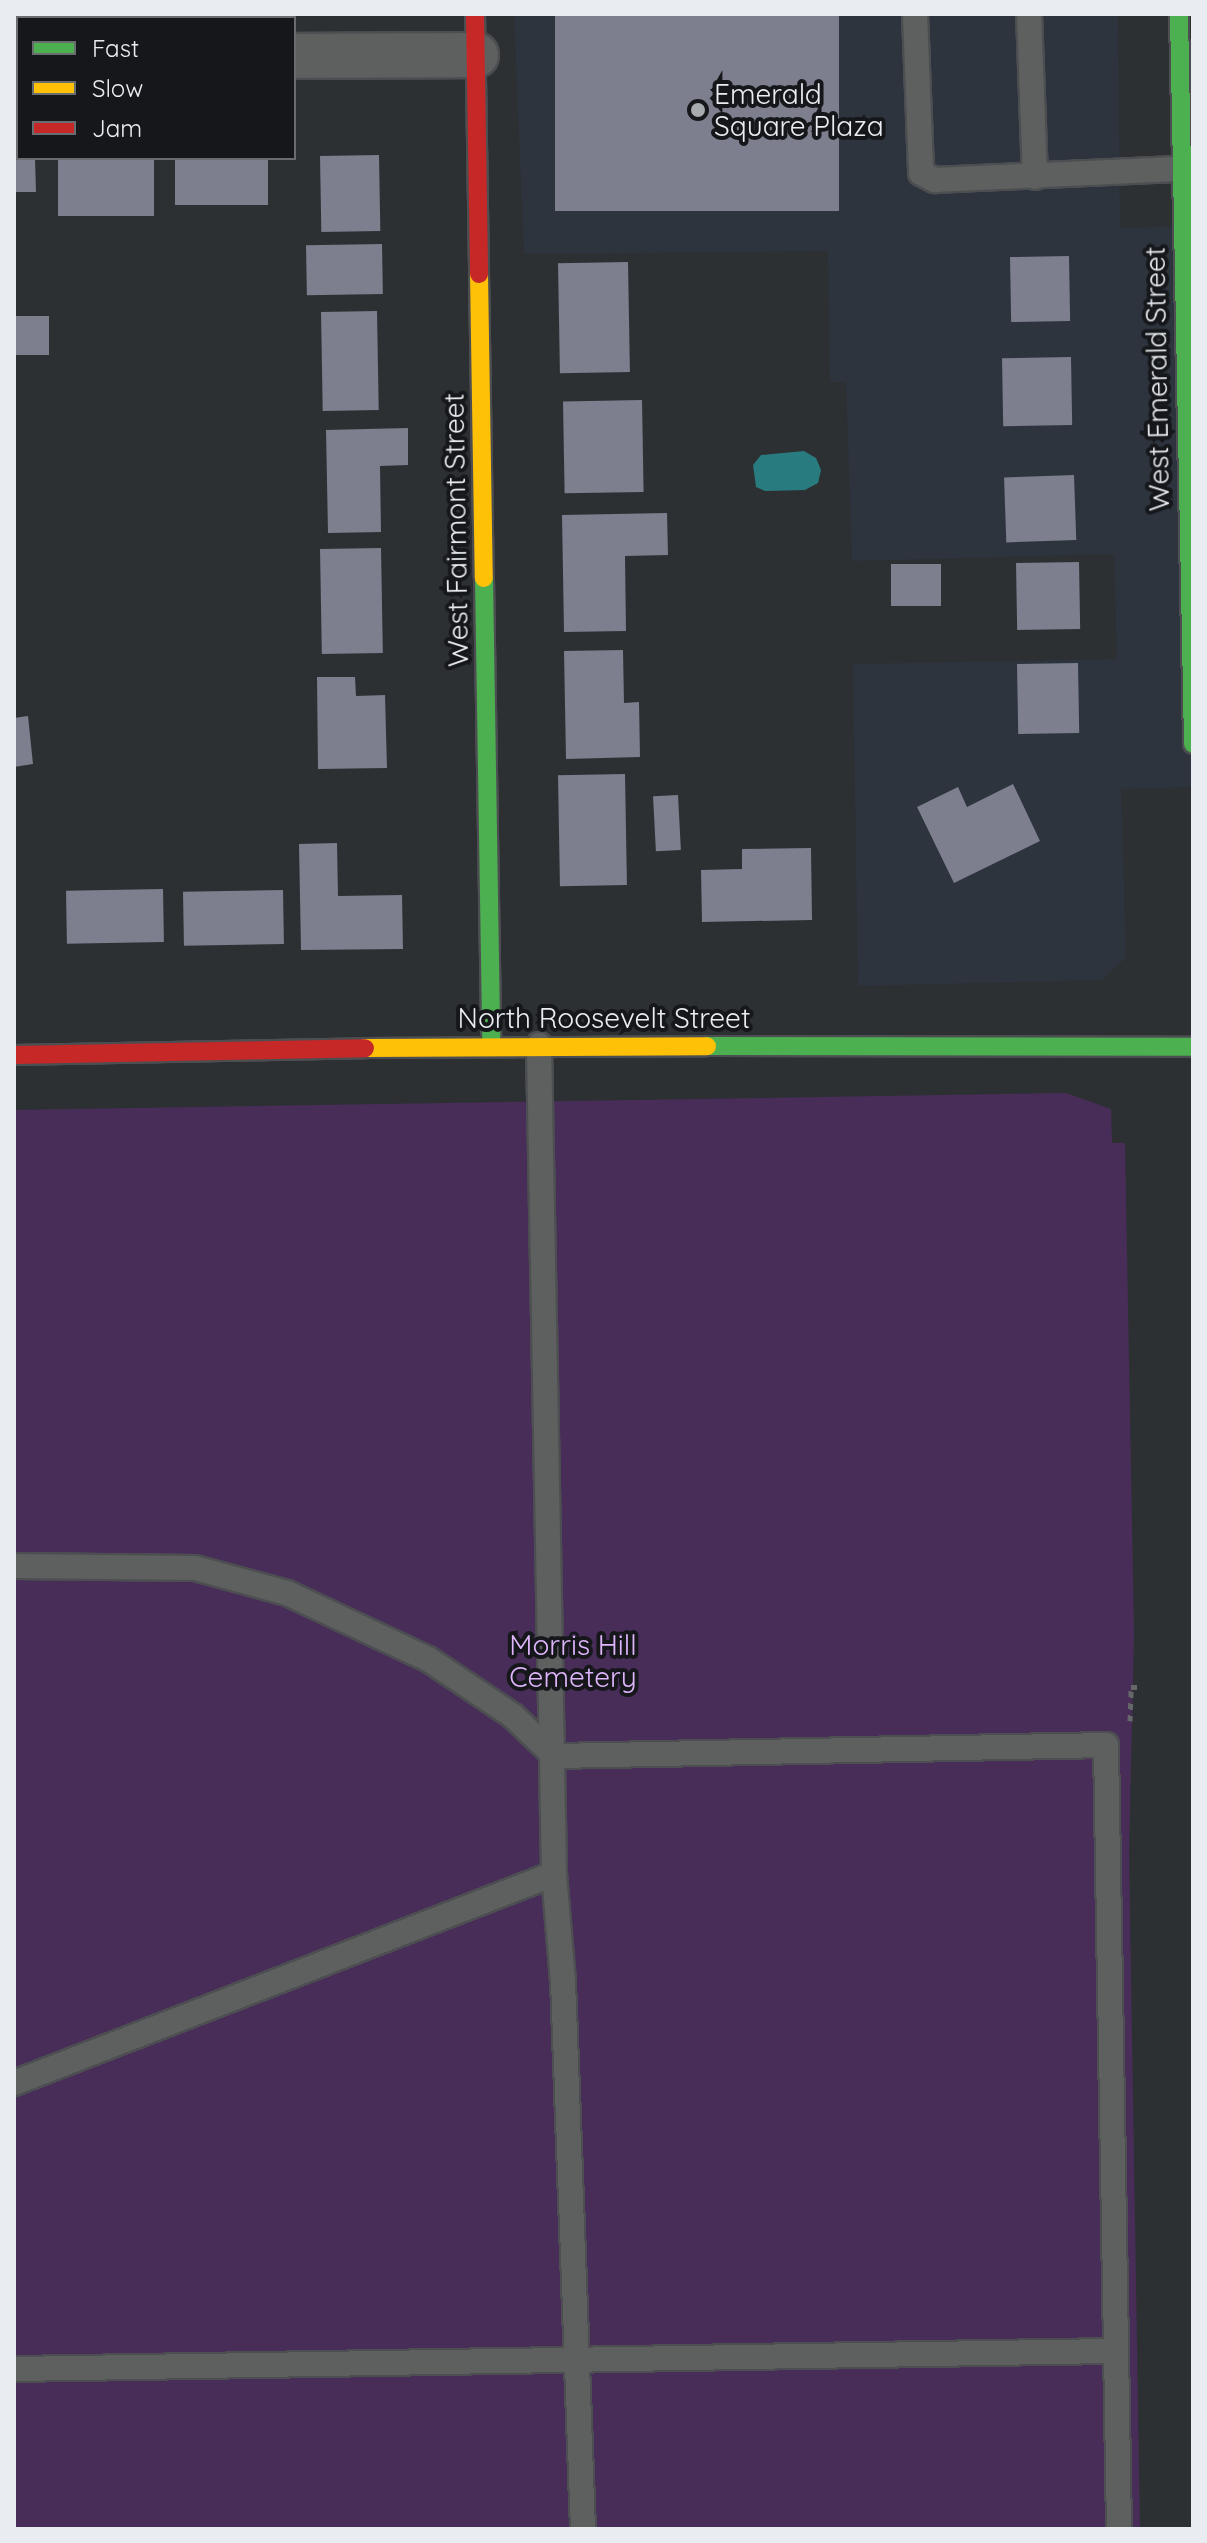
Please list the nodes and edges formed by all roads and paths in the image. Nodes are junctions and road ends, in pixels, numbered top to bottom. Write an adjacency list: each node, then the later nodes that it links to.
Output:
1 (915, 14): 7 (lane)
2 (1029, 14): 7 (lane)
3 (1179, 14): 6 (street, West Emerald Street)
4 (476, 34): 5 (street); 11 (street, West Fairmont Street)
5 (296, 56)
6 (1181, 169): 7 (lane); 8 (street, West Emerald Street)
7 (1035, 177)
8 (1188, 373): 9 (street, West Emerald Street)
9 (1192, 694): 10 (street, West Emerald Street)
10 (1193, 744)
11 (491, 1045): 12 (street, North Roosevelt Street); 14 (street, North Roosevelt Street)
12 (539, 1045): 13 (street, North Roosevelt Street); 18 (lane)
13 (1193, 1047)
14 (14, 1055)
15 (14, 1566): 18 (lane)
16 (1139, 1687): 17 (path)
17 (1130, 1728)
18 (555, 1756): 19 (lane); 21 (lane)
19 (554, 1874): 20 (lane); 22 (lane)
20 (14, 2083)
21 (1116, 2351): 22 (lane); 25 (lane)
22 (578, 2361): 23 (lane); 24 (lane)
23 (14, 2369)
24 (583, 2529)
25 (1119, 2529)

